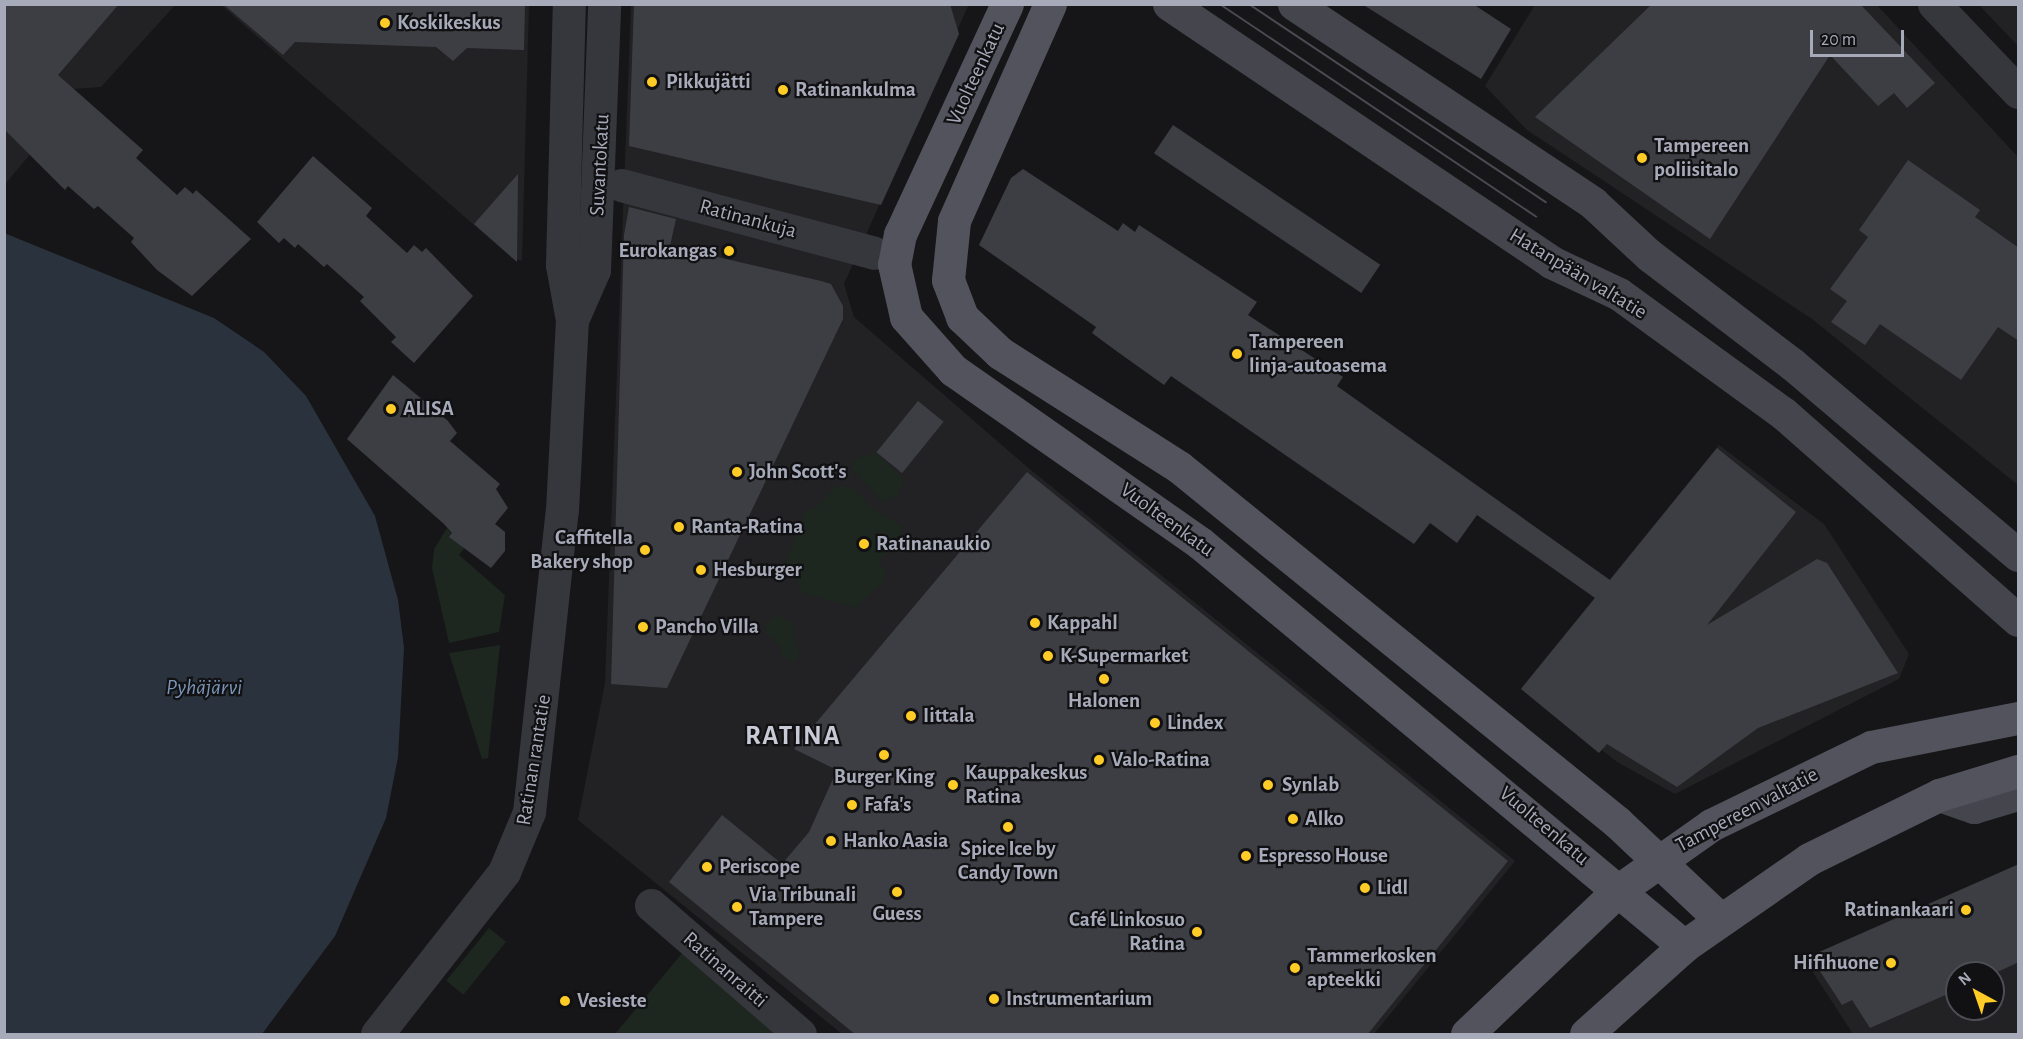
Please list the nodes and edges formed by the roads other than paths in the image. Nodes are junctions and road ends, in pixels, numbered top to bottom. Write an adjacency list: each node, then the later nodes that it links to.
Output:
1 (569, 4): 11 (street, Suvantokatu)
2 (604, 4): 11 (street, Suvantokatu)
3 (1007, 4): 20 (main road, Vuolteenkatu)
4 (1050, 4): 19 (main road, Vuolteenkatu)
5 (1169, 4): 14 (main road, Hatanpään valtatie)
6 (1294, 4): 13 (main road)
7 (1934, 4): 8 (street)
8 (2019, 92)
9 (621, 185): 10 (street, Ratinankuja)
10 (874, 253)
11 (572, 320): 12 (street, Suvantokatu)
12 (562, 510): 24 (street, Ratinan rantatie)
13 (2019, 555)
14 (2019, 620)
15 (2019, 718): 19 (main road, Tampereen valtatie)
16 (2019, 771): 18 (main road)
17 (2019, 794): 18 (main road)
18 (1938, 795): 22 (main road)
19 (1659, 860): 20 (main road, Tampereen valtatie); 22 (main road, Vuolteenkatu)
20 (1619, 890): 23 (main road, Vuolteenkatu); 26 (main road, Tampereen valtatie)
21 (651, 905): 25 (street, Ratinanraitti)
22 (1720, 919): 23 (main road)
23 (1684, 946): 27 (main road)
24 (377, 1035)
25 (800, 1035)
26 (1467, 1035)
27 (1586, 1035)

